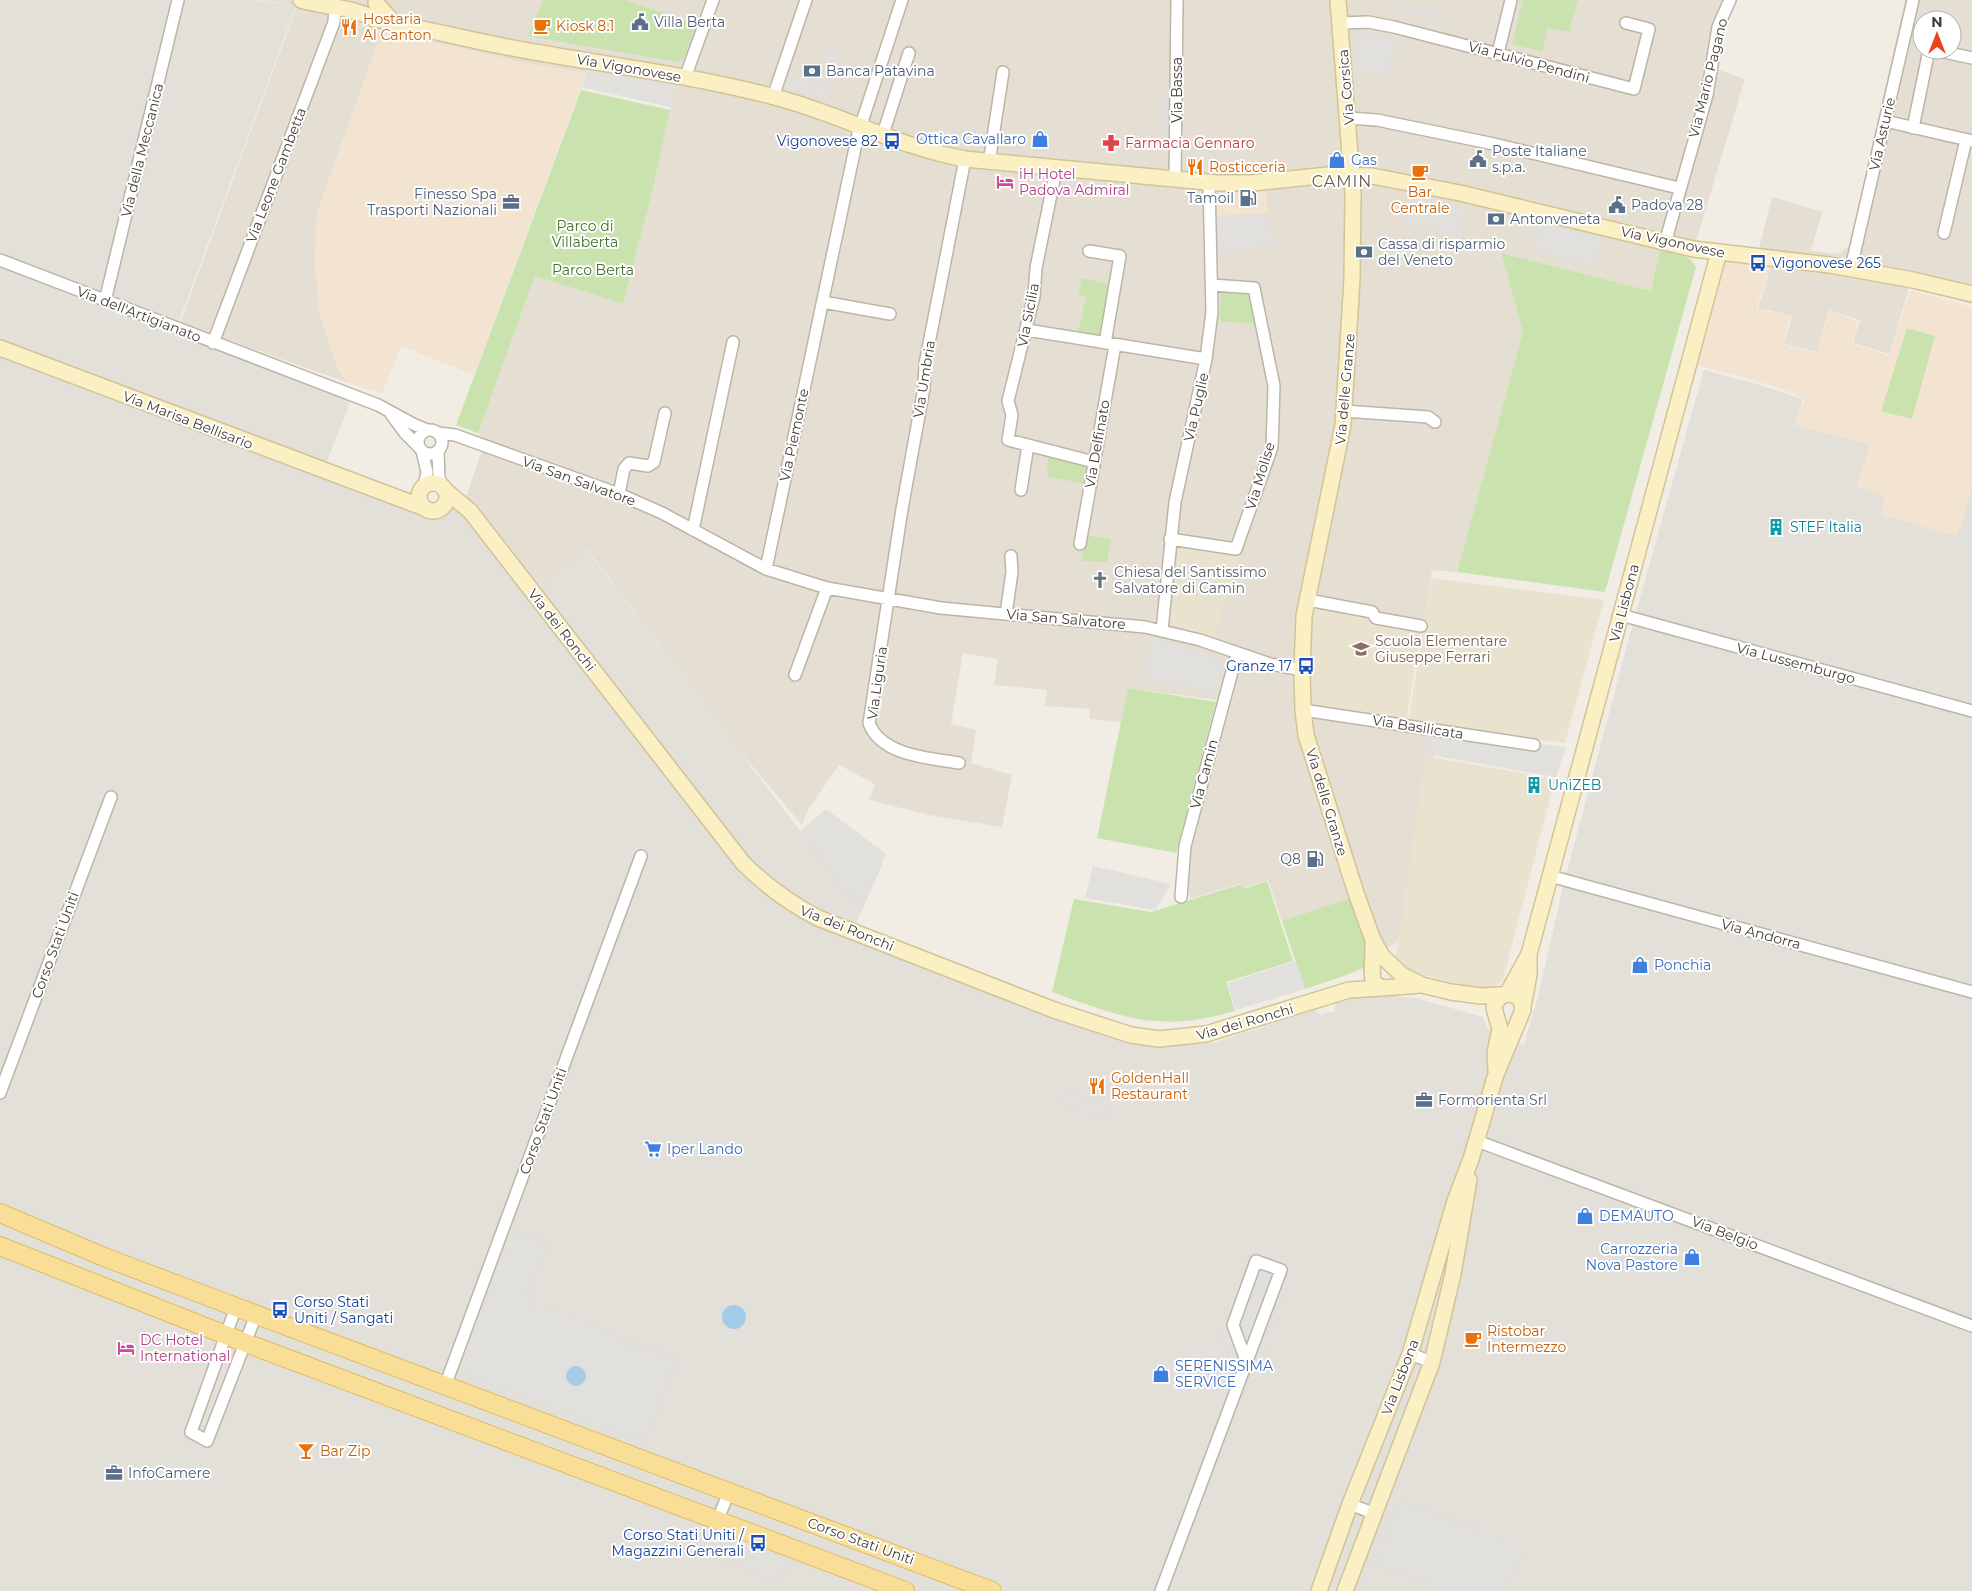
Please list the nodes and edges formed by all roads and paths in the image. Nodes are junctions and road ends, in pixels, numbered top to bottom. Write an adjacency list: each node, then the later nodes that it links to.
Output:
1 (178, 0): 42 (street, Via della Meccanica)
2 (301, 0): 12 (street, Via Vigonovese)
3 (713, 0): 19 (street)
4 (806, 0): 20 (street)
5 (902, 0): 23 (street)
6 (1177, 0): 31 (street, Via Bassa)
7 (1338, 0): 13 (street, Via Corsica)
8 (1511, 0): 16 (street)
9 (1730, 0): 33 (street, Via Mario Pagano)
10 (1913, 0): 22 (street, Via Asturie)
11 (367, 4): 12 (street, Via Vigonovese); 19 (street, Via Vigonovese)
12 (335, 7): 47 (street, Via Leone Gambetta)
13 (1340, 22): 16 (street, Via Fulvio Pendini); 21 (street, Via Corsica)
14 (1626, 23): 16 (street, Via Fulvio Pendini)
15 (909, 53): 25 (street)
16 (1498, 53)
17 (1927, 60): 24 (street)
18 (1003, 72): 28 (street)
19 (685, 78): 20 (street, Via Vigonovese)
20 (773, 97): 23 (street, Via Vigonovese)
21 (1348, 118): 30 (street, Via Corsica); 33 (street)
22 (1885, 121): 24 (street); 39 (street, Via Asturie)
23 (860, 125): 25 (street, Via Vigonovese); 43 (street, Via Piemonte)
24 (1913, 128): 26 (street)
25 (882, 134): 27 (street, Via Vigonovese)
26 (1969, 140): 34 (street)
27 (965, 159): 28 (street, Via Vigonovese); 76 (street, Via Umbria)
28 (989, 163): 29 (street, Via Vigonovese)
29 (1056, 170): 31 (street, Via Vigonovese); 45 (street, Via Sicilia)
30 (1352, 174): 32 (street, Via Vigonovese); 35 (street, Via Vigonovese); 52 (street, Via delle Granze)
31 (1175, 179): 32 (street, Via Vigonovese)
32 (1209, 183): 40 (street, Via Puglie)
33 (1679, 188): 35 (street, Via Mario Pagano)
34 (1944, 233)
35 (1665, 242): 37 (street, Via Vigonovese)
36 (1089, 251): 48 (street, Via Delfinato)
37 (1719, 252): 39 (street, Via Vigonovese); 79 (street, Via Lisbona)
38 (0, 260): 42 (street, Via dell'Artigianato)
39 (1851, 268): 41 (street, Via Vigonovese)
40 (1212, 285): 50 (street, Via Puglie); 71 (street, Via Molise)
41 (1972, 294)
42 (105, 300): 47 (street, Via dell'Artigianato)
43 (822, 302): 44 (street); 74 (street, Via Piemonte)
44 (890, 314)
45 (1026, 330): 48 (street); 58 (street, Via Sicilia)
46 (732, 342): 70 (street)
47 (213, 343): 51 (street, Via dell'Artigianato)
48 (1110, 344): 50 (street); 61 (street, Via Delfinato)
49 (0, 348): 64 (street, Via Marisa Bellisario)
50 (1206, 359): 71 (street, Via Puglie)
51 (278, 368): 53 (street, Via San Salvatore)
52 (1344, 411): 55 (street); 77 (street, Via delle Granze)
53 (391, 414): 56 (street, Via San Salvatore); 60 (street, Via San Salvatore)
54 (665, 414): 66 (street)
55 (1435, 422)
56 (433, 431): 57 (street, Via San Salvatore); 59 (street); 60 (street)
57 (462, 439): 59 (street); 66 (street, Via San Salvatore)
58 (1028, 445): 61 (street, Via Sicilia); 65 (street)
59 (440, 448): 60 (street); 63 (street)
60 (420, 449): 62 (street)
61 (1094, 462): 72 (street, Via Delfinato)
62 (422, 487): 63 (street); 64 (street, Via Marisa Bellisario); 67 (street)
63 (444, 489): 68 (street); 69 (street, Via dei Ronchi)
64 (376, 490): 67 (street, Via Marisa Bellisario)
65 (1021, 490)
66 (620, 494): 70 (street, Via San Salvatore)
67 (422, 507): 68 (street)
68 (438, 511): 69 (street)
69 (476, 520): 99 (street, Via dei Ronchi)
70 (693, 530): 74 (street, Via San Salvatore)
71 (1170, 539): 81 (street, Via Puglie)
72 (1080, 544)
73 (1015, 558): 78 (street)
74 (766, 568): 75 (street, Via San Salvatore)
75 (827, 588): 76 (street, Via San Salvatore); 84 (street)
76 (890, 600): 78 (street, Via San Salvatore); 88 (street, Via Liguria)
77 (1308, 600): 80 (street); 83 (street, Via delle Granze)
78 (1006, 614): 81 (street, Via San Salvatore)
79 (1621, 615): 86 (street, Via Lussemburgo); 91 (street, Via Lisbona)
80 (1421, 626)
81 (1162, 630): 82 (street, Via San Salvatore)
82 (1237, 653): 83 (street, Via San Salvatore); 92 (street, Via Camin)
83 (1302, 670): 85 (street, Via delle Granze)
84 (795, 675)
85 (1303, 710): 87 (street, Via Basilicata); 93 (street, Via delle Granze)
86 (1972, 711)
87 (1534, 745)
88 (959, 763)
89 (111, 797): 106 (street, Corso Stati Uniti)
90 (641, 856): 119 (street, Corso Stati Uniti)
91 (1550, 876): 94 (street, Via Lisbona); 101 (street, Via Andorra)
92 (1181, 897)
93 (1373, 940): 95 (street, Via delle Granze); 96 (street, Via delle Granze)
94 (1529, 954): 102 (street, Via Lisbona); 103 (street, Via Lisbona)
95 (1393, 967): 96 (street); 97 (street, Via delle Granze); 98 (street)
96 (1372, 970): 98 (street); 99 (street, Via dei Ronchi)
97 (1422, 985): 98 (street, Via delle Granze); 100 (street, Via delle Granze)
98 (1385, 987): 99 (street, Via dei Ronchi)
99 (1349, 990)
100 (1451, 992): 102 (street, Via delle Granze); 104 (street, Via delle Granze)
101 (1972, 992)
102 (1505, 994): 103 (street); 104 (street, Via Lisbona)
103 (1522, 1012): 104 (street); 105 (street, Via Lisbona)
104 (1496, 1016): 105 (street, Via Lisbona)
105 (1496, 1074): 107 (street, Via Lisbona)
106 (0, 1093)
107 (1477, 1141): 108 (street, Via Lisbona); 113 (street, Via Belgio)
108 (1471, 1159): 116 (street, Via Lisbona); 117 (street, Via Lisbona)
109 (0, 1212): 111 (main road, Corso Stati Uniti)
110 (0, 1246): 114 (main road)
111 (236, 1308): 112 (main road, Corso Stati Uniti); 114 (street)
112 (256, 1315): 115 (street); 119 (main road, Corso Stati Uniti)
113 (1972, 1326)
114 (226, 1336): 115 (main road); 115 (street)
115 (246, 1343): 123 (main road)
116 (1410, 1354): 117 (street); 121 (street, Via Lisbona)
117 (1432, 1362): 122 (street, Via Lisbona)
118 (1247, 1363): 118 (street); 126 (street)
119 (445, 1386): 120 (main road, Corso Stati Uniti)
120 (729, 1492): 123 (street); 125 (main road, Corso Stati Uniti)
121 (1350, 1504): 122 (street); 127 (street, Via Lisbona)
122 (1375, 1514): 128 (street, Via Lisbona)
123 (718, 1519): 124 (main road)
124 (905, 1591)
125 (992, 1591)
126 (1161, 1591)
127 (1319, 1591)
128 (1345, 1591)

